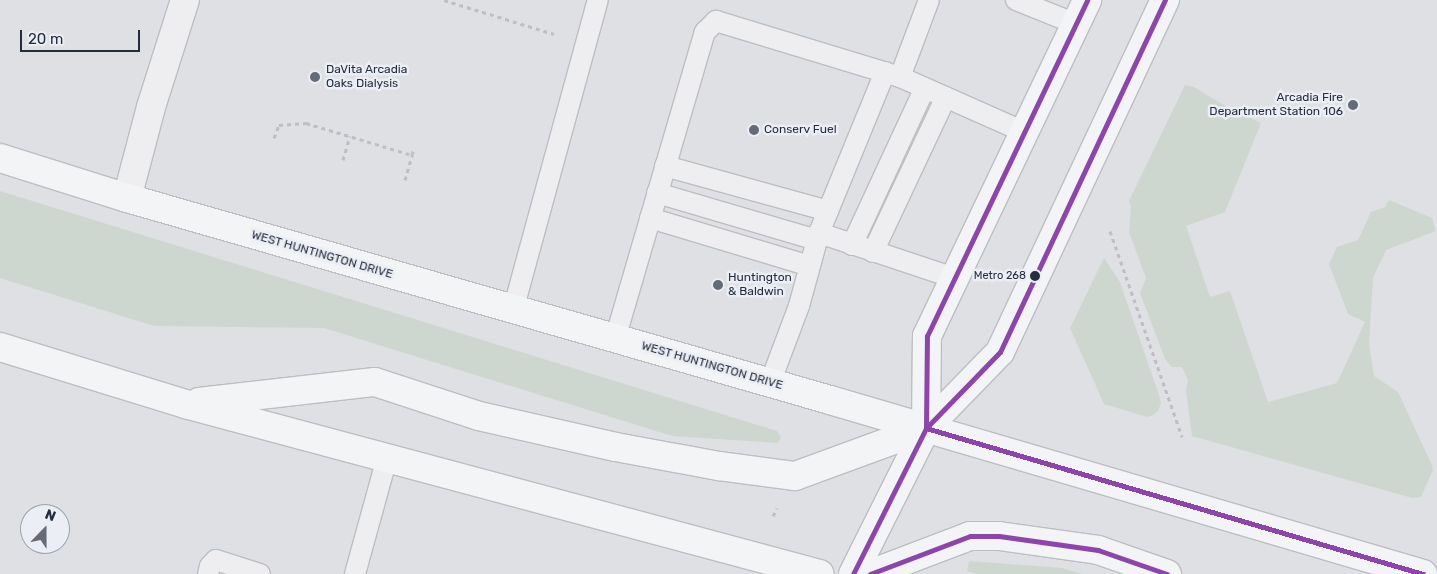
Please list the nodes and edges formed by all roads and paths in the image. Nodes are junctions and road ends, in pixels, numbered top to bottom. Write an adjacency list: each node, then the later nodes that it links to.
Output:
1 (185, 0): 22 (street)
2 (444, 0): 8 (path)
3 (598, 0): 31 (lane)
4 (929, 0): 9 (lane)
5 (1016, 0): 7 (lane)
6 (1165, 0): 36 (main road)
7 (1081, 12): 12 (main road)
8 (554, 34)
9 (892, 74): 10 (lane); 19 (lane); 23 (lane)
10 (925, 88): 11 (lane); 27 (lane)
11 (946, 97): 12 (lane); 28 (lane)
12 (1024, 132): 30 (main road)
13 (350, 136): 14 (path); 16 (path); 18 (path)
14 (274, 138)
15 (414, 149): 16 (path)
16 (412, 154): 20 (path)
17 (0, 158): 22 (main road, WEST HUNTINGTON DRIVE)
18 (343, 160)
19 (666, 166): 21 (lane); 23 (lane)
20 (405, 180)
21 (657, 193): 24 (lane); 26 (lane)
22 (127, 198): 31 (main road, WEST HUNTINGTON DRIVE)
23 (828, 211): 26 (lane)
24 (650, 218): 29 (lane); 32 (lane)
25 (1110, 231): 37 (path)
26 (818, 237): 27 (lane); 29 (lane)
27 (852, 245): 28 (lane)
28 (873, 252): 30 (lane)
29 (810, 266): 34 (lane)
30 (954, 278): 36 (main road)
31 (513, 310): 32 (main road, WEST HUNTINGTON DRIVE)
32 (615, 339): 34 (main road, WEST HUNTINGTON DRIVE)
33 (0, 347): 35 (main road)
34 (770, 383): 36 (main road, WEST HUNTINGTON DRIVE)
35 (185, 404): 36 (main road); 38 (main road)
36 (926, 428): 43 (main road); 46 (main road, WEST HUNTINGTON DRIVE)
37 (1182, 437)
38 (387, 458): 41 (lane); 42 (main road)
39 (208, 574): 40 (lane)
40 (260, 574)
41 (355, 574)
42 (820, 574)
43 (853, 574)
44 (870, 574): 45 (main road)
45 (1167, 574)
46 (1423, 574)

